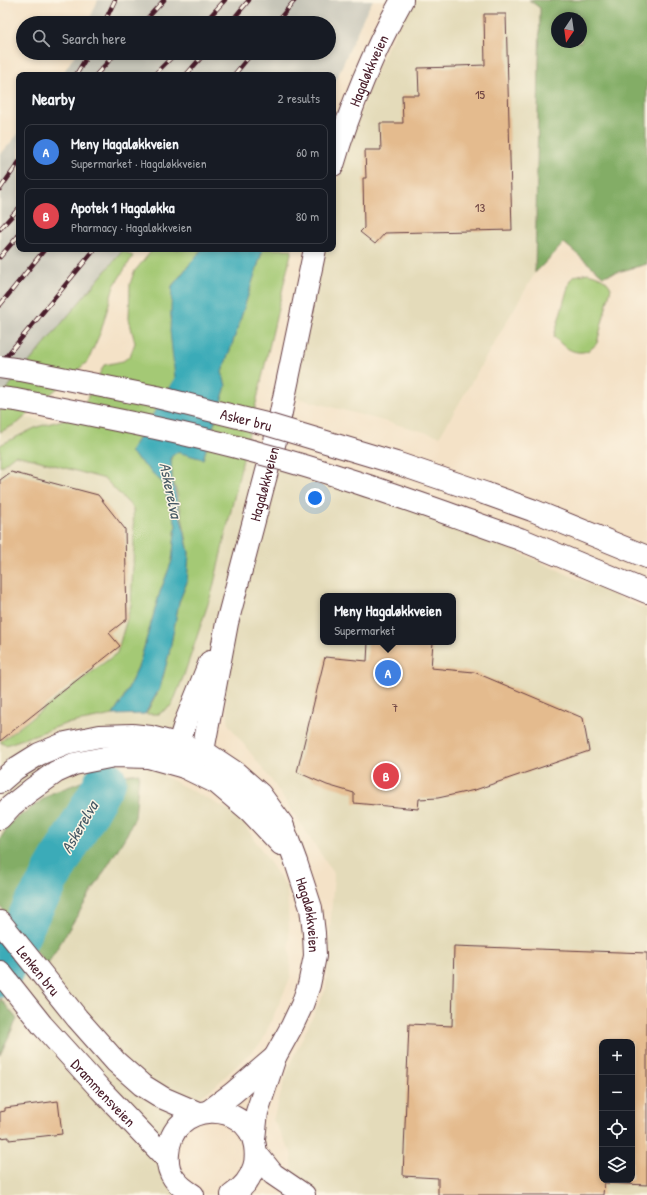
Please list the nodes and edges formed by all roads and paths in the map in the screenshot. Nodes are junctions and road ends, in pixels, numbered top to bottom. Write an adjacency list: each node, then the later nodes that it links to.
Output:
1 (402, 0): 2 (main road, Hagaløkkveien)
2 (336, 155)
3 (314, 252): 8 (main road, Hagaløkkveien)
4 (0, 367): 6 (main road, Asker bru, bridge)
5 (0, 398): 7 (main road, Asker bru, bridge)
6 (647, 557)
7 (647, 592)
8 (226, 623): 9 (main road, Hagaløkkveien); 10 (main road, Hagaløkkveien)
9 (179, 743): 10 (main road, Hagaløkkveien); 11 (main road, Hagaløkkveien); 12 (main road, Hagaløkkveien)
10 (204, 750): 11 (main road); 14 (main road, Hagaløkkveien)
11 (184, 767): 13 (main road, Hagaløkkveien); 14 (main road, Hagaløkkveien)
12 (0, 782)
13 (0, 818)
14 (296, 862): 18 (main road, Hagaløkkveien)
15 (0, 922): 17 (main road, Lenken bru)
16 (0, 972): 21 (main road, Drammensveien)
17 (77, 1018): 19 (main road, Drammensveien)
18 (275, 1056): 19 (main road, Hagaløkkveien); 20 (main road, Hagaløkkveien)
19 (203, 1112): 20 (main road, Drammensveien); 21 (main road, Hagaløkkveien)
20 (255, 1146): 23 (main road, Hagaløkkveien); 24 (main road)
21 (167, 1159): 22 (main road)
22 (193, 1195)
23 (232, 1195)
24 (304, 1195)

